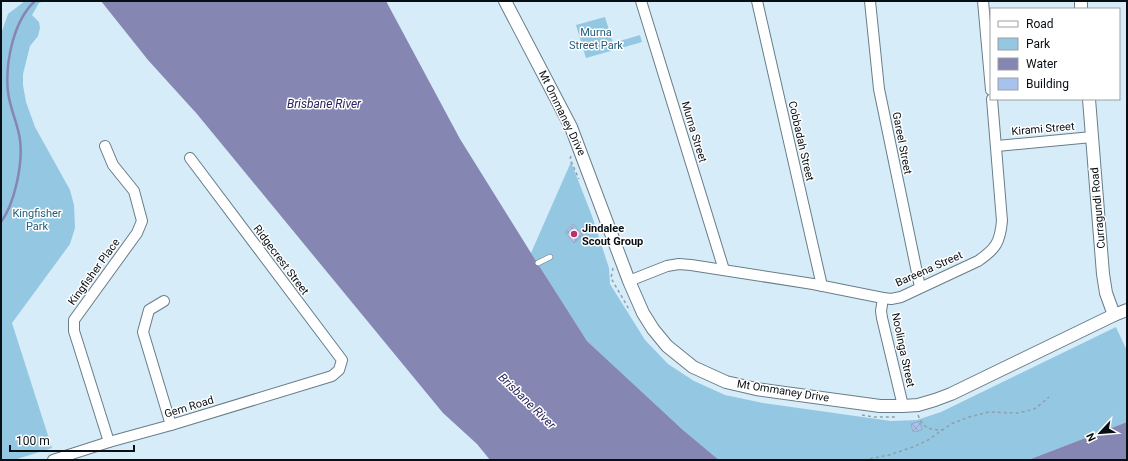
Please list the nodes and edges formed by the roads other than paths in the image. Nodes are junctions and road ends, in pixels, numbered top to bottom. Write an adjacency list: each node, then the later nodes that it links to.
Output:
1 (505, 1): 16 (street, Mt Ommaney Drive)
2 (641, 1): 15 (street, Murna Street)
3 (756, 1): 17 (street, Cobbadah Street)
4 (870, 1): 18 (street, Gareel Street)
5 (983, 1): 6 (street)
6 (990, 79)
7 (992, 100): 11 (street, Bareena Street)
8 (1089, 100): 9 (street, Curragundi Road)
9 (1092, 137): 11 (street, Kirami Street); 22 (street, Curragundi Road)
10 (105, 146): 26 (street, Kingfisher Place)
11 (996, 146): 18 (street, Bareena Street)
12 (190, 158): 23 (street, Ridgecrest Street)
13 (550, 257): 14 (lane)
14 (538, 263)
15 (724, 270): 16 (street, Bareena Street); 17 (street, Bareena Street)
16 (629, 281): 24 (street, Mt Ommaney Drive)
17 (822, 286): 19 (street, Bareena Street)
18 (920, 287): 19 (street, Bareena Street)
19 (883, 298): 24 (street, Noolinga Street)
20 (164, 301): 25 (street)
21 (1127, 310): 22 (street, Mt Ommaney Drive)
22 (1114, 315): 24 (street, Mt Ommaney Drive)
23 (332, 376): 25 (street, Gem Road)
24 (903, 406)
25 (171, 425): 26 (street, Gem Road)
26 (109, 442): 27 (street, Gem Road)
27 (53, 460)

